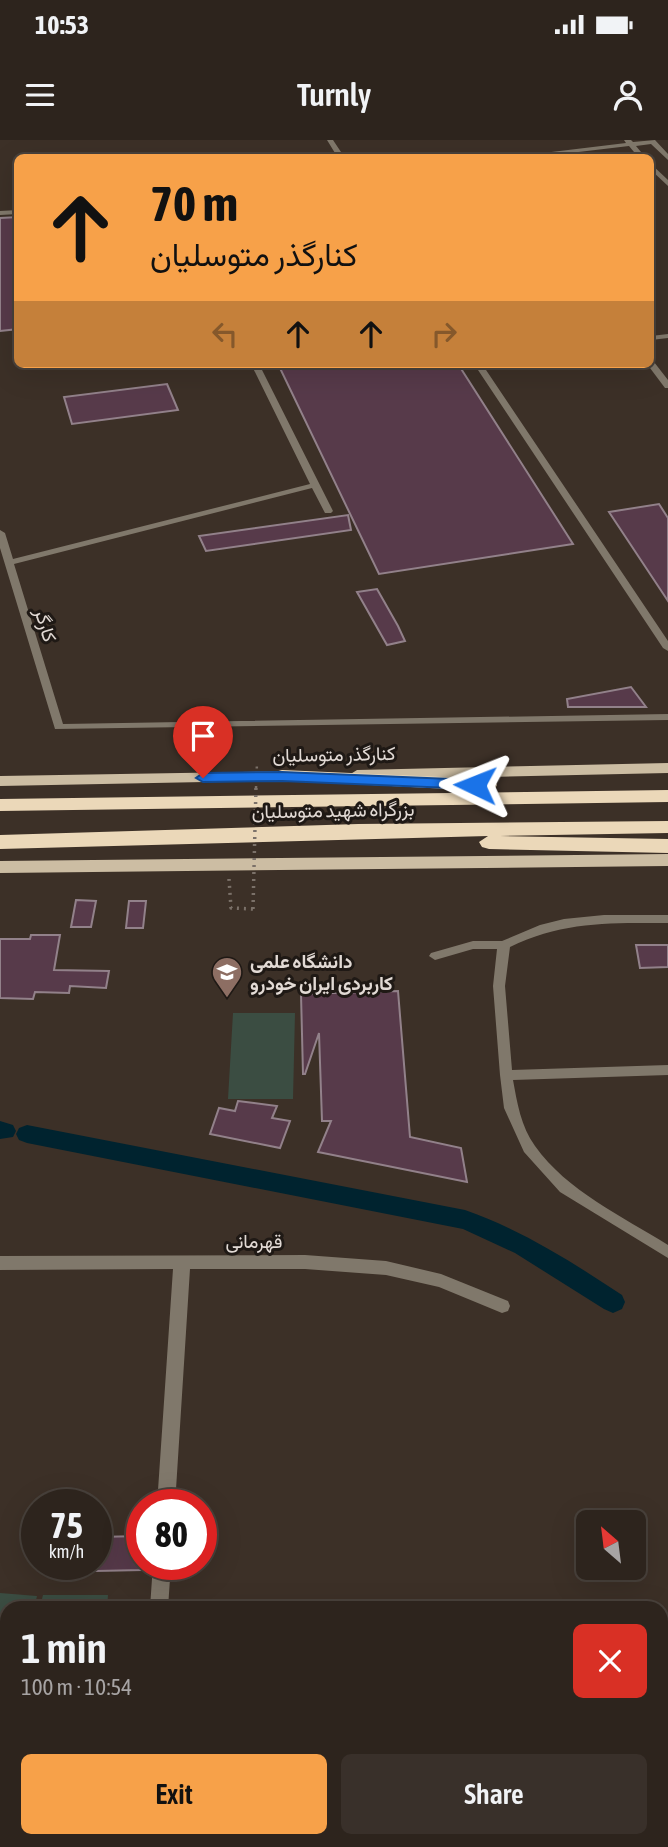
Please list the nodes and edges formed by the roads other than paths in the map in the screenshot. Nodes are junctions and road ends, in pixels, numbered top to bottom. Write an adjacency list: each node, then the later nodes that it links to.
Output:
1 (652, 141): 2 (lane); 4 (lane)
2 (628, 142): 3 (lane)
3 (536, 154)
4 (668, 158)
5 (654, 169): 6 (lane)
6 (668, 184)
7 (257, 368): 11 (lane)
8 (481, 368): 15 (lane)
9 (654, 368): 10 (lane)
10 (668, 386)
11 (315, 485): 12 (lane); 14 (lane)
12 (328, 510)
13 (0, 533): 14 (lane, کارگر)
14 (9, 563): 17 (lane, کارگر)
15 (668, 648)
16 (668, 717): 17 (lane)
17 (59, 727)
18 (668, 768): 19 (main road, کنارگذر متوسلیان)
19 (282, 776): 20 (main road, کنارگذر متوسلیان); 21 (highway)
20 (0, 780)
21 (668, 795): 22 (highway, بزرگراه شهید متوسلیان)
22 (0, 804)
23 (668, 827): 24 (highway, بزرگراه شهید متوسلیان)
24 (358, 831): 25 (highway, بزرگراه شهید متوسلیان); 26 (highway)
25 (0, 842)
26 (668, 846)
27 (668, 860): 28 (main road)
28 (0, 867)
29 (668, 919): 30 (lane)
30 (503, 945): 31 (lane); 33 (lane)
31 (435, 956)
32 (668, 1070): 33 (lane)
33 (506, 1075): 34 (lane)
34 (668, 1252)
35 (181, 1262): 36 (street, قهرمانی); 37 (street, قهرمانی); 38 (street)
36 (0, 1263)
37 (502, 1306)
38 (167, 1489)
39 (161, 1580): 40 (street)
40 (159, 1601)

